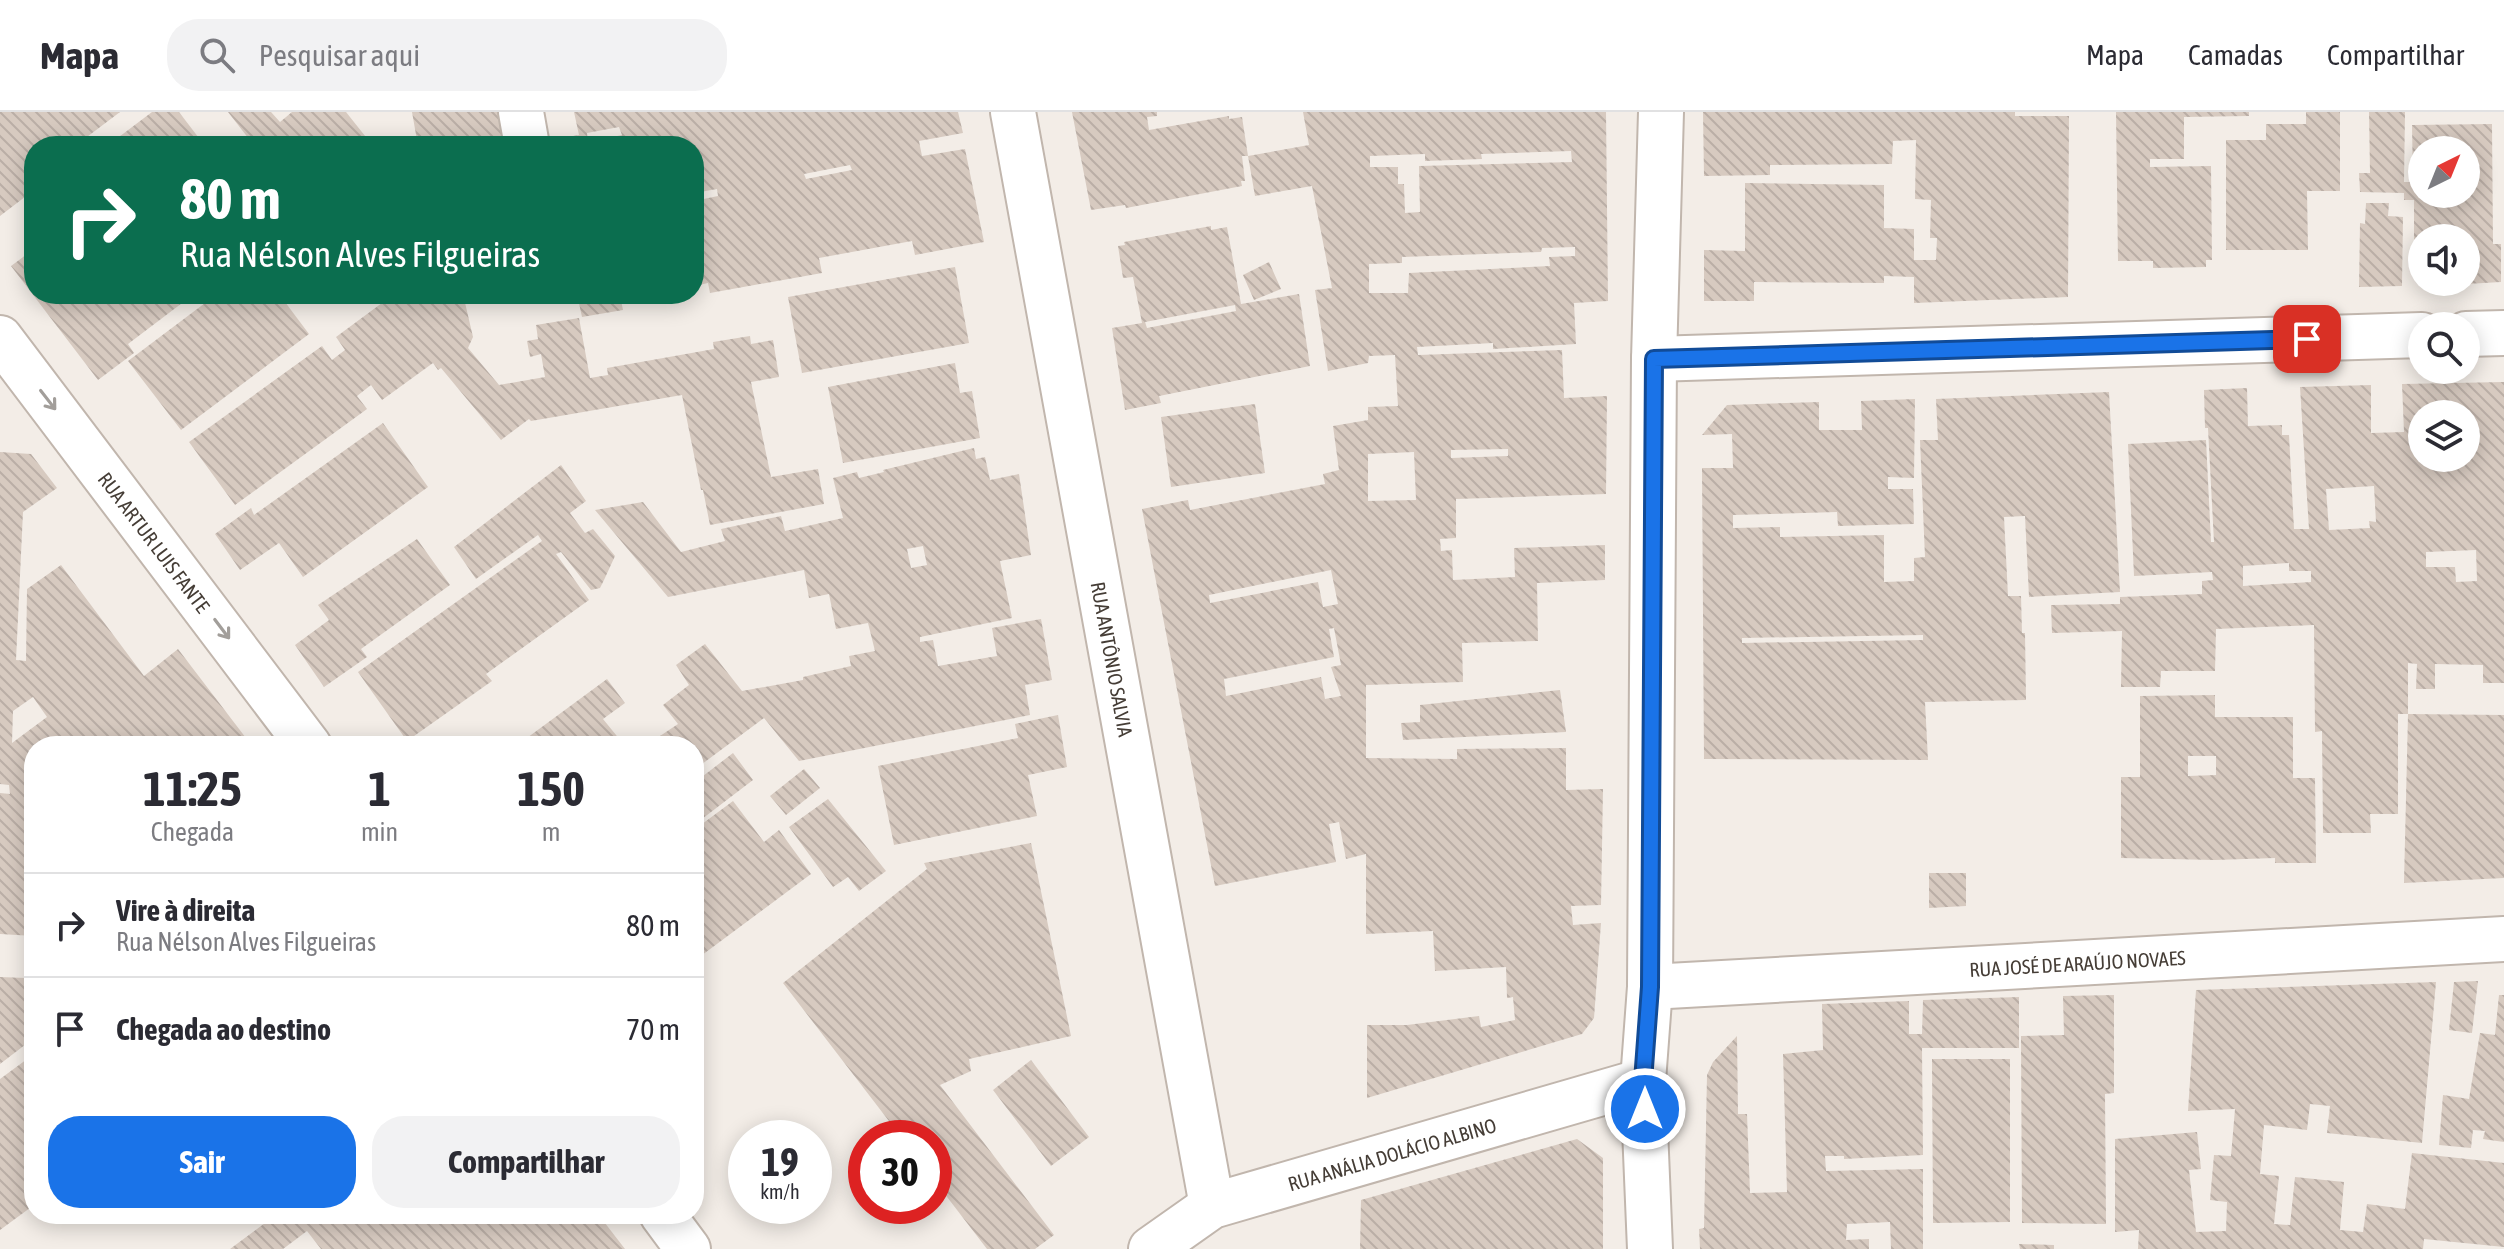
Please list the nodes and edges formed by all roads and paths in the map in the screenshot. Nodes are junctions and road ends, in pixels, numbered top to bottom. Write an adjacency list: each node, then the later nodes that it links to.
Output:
1 (521, 112): 4 (street)
2 (1013, 112): 14 (street, RUA ANTÔNIO SALVIA)
3 (1661, 112): 9 (street)
4 (525, 136)
5 (2504, 333): 6 (street)
6 (2480, 334)
7 (2408, 335): 9 (street)
8 (0, 338): 10 (street, RUA ARTUR LUIS FANTE, one-way to 10)
9 (1654, 359): 12 (street)
10 (301, 736)
11 (2504, 939): 12 (street, RUA JOSÉ DE ARAÚJO NOVAES)
12 (1650, 987): 13 (street)
13 (1643, 1081): 14 (street, RUA ANÁLIA DOLÁCIO ALBINO); 18 (street)
14 (1212, 1206): 17 (street, RUA ANÁLIA DOLÁCIO ALBINO)
15 (669, 1224): 16 (street)
16 (688, 1249)
17 (1151, 1249)
18 (1650, 1249)

